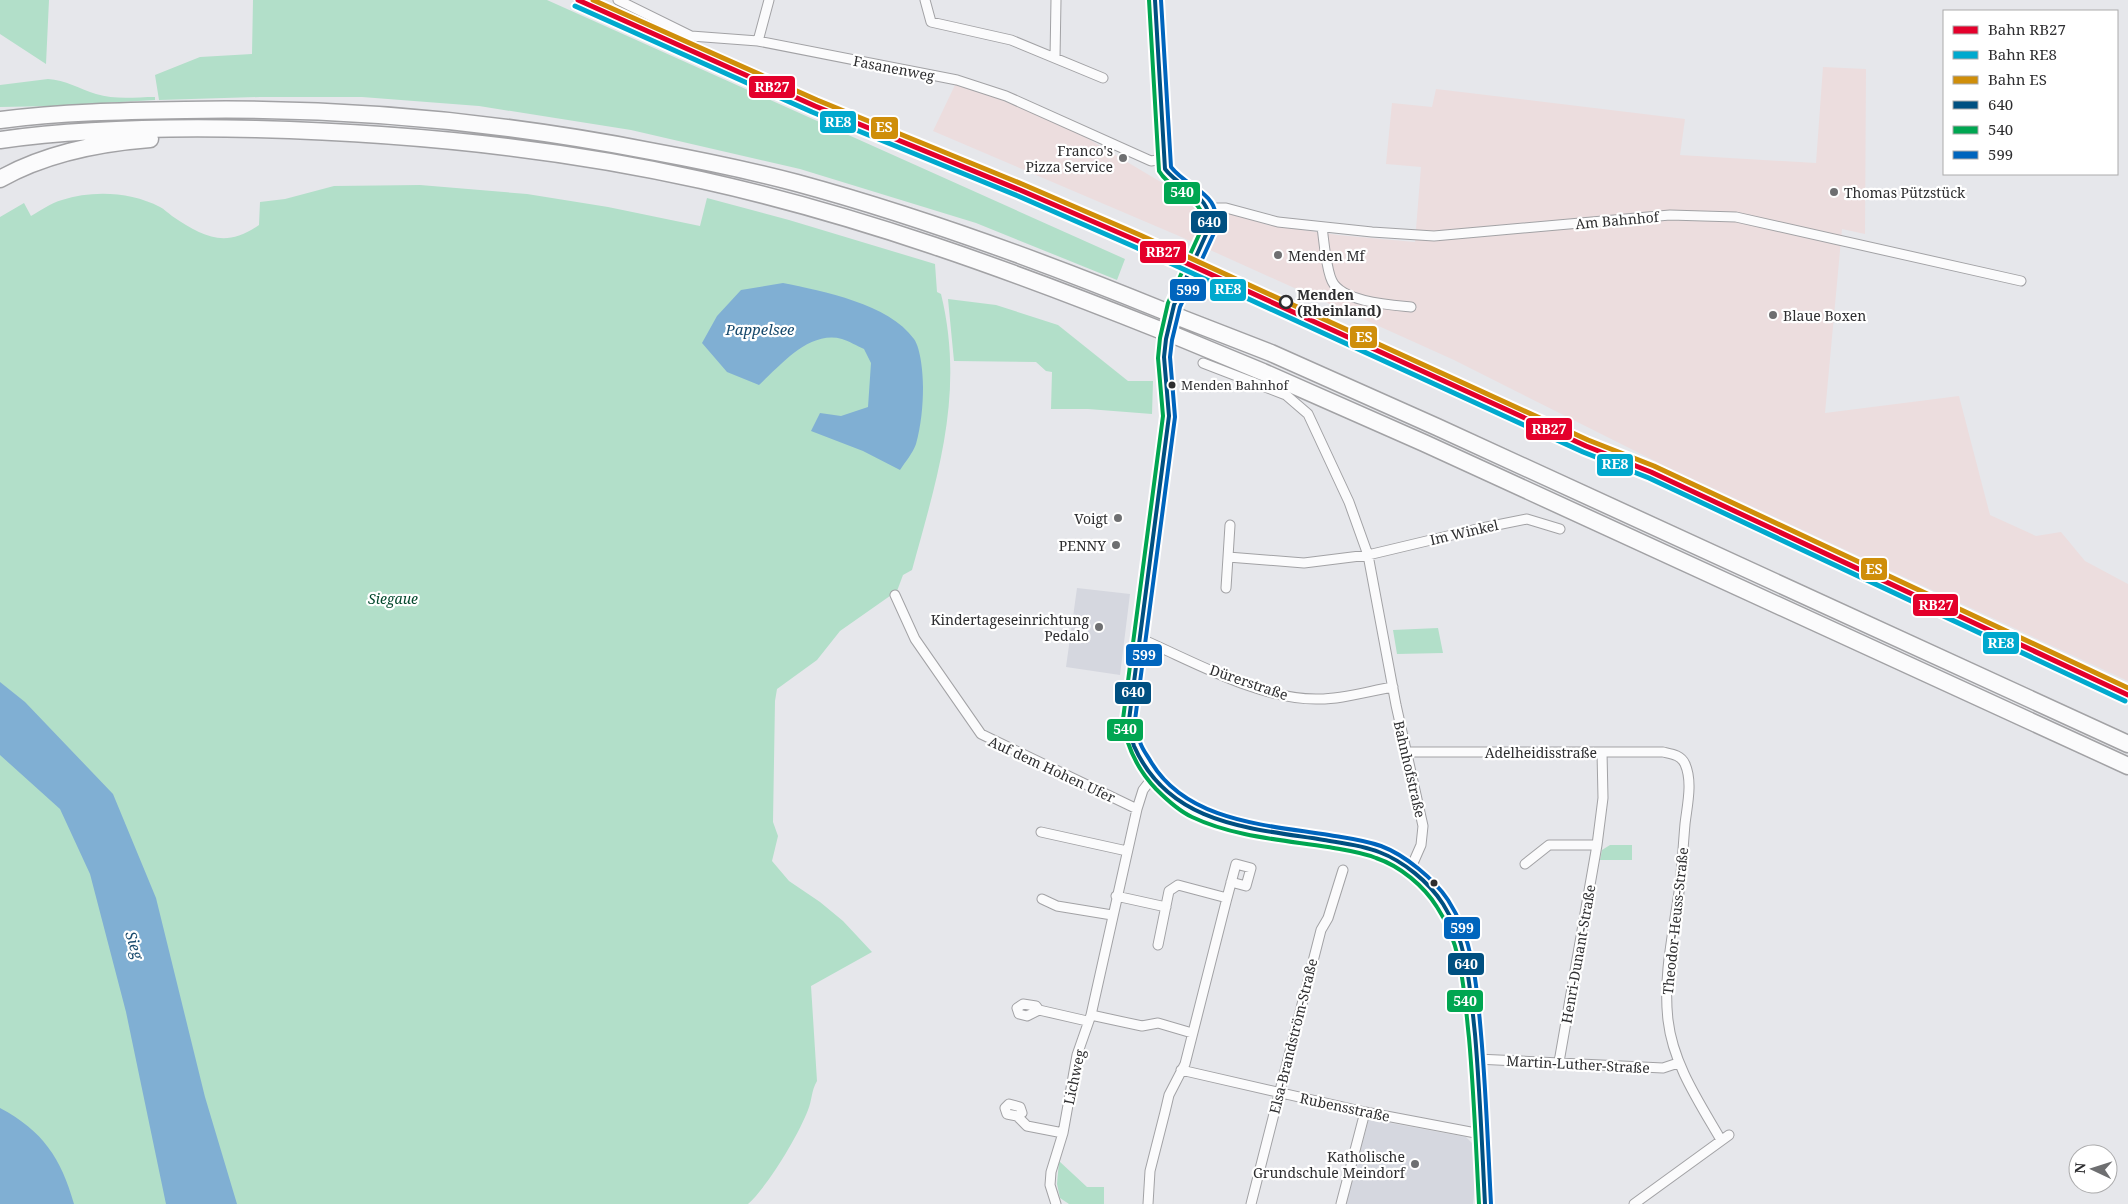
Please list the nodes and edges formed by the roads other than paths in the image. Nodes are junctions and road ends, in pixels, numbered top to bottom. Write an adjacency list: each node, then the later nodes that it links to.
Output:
1 (618, 0): 6 (street, Fasanenweg)
2 (769, 0): 6 (street)
3 (925, 0): 7 (street)
4 (1056, 0): 7 (street)
5 (1155, 0): 12 (main road)
6 (758, 41): 12 (street, Fasanenweg)
7 (1055, 58): 8 (street)
8 (1103, 78)
9 (0, 120): 27 (highway, bridge)
10 (254, 129): 11 (highway); 13 (highway); 31 (highway, bridge)
11 (0, 140)
12 (1163, 159): 14 (main road)
13 (0, 179)
14 (1210, 211): 15 (street, Am Bahnhof); 25 (main road)
15 (1322, 227): 16 (street, Am Bahnhof); 17 (street)
16 (2021, 281)
17 (1411, 307)
18 (1203, 363): 21 (street, Bahnhofstraße)
19 (1230, 525): 22 (street)
20 (1560, 529): 21 (street, Im Winkel)
21 (1368, 555): 22 (street); 26 (street, Bahnhofstraße)
22 (1228, 557): 23 (street)
23 (1226, 588)
24 (895, 595): 33 (street, Auf dem Hohen Ufer)
25 (1139, 638): 26 (street, Dürerstraße); 32 (main road)
26 (1392, 688): 28 (street, Bahnhofstraße)
27 (2128, 744)
28 (1406, 752): 29 (street, Adelheidisstraße); 39 (street, Bahnhofstraße)
29 (1602, 752): 30 (street, Adelheidisstraße); 35 (street, Henri-Dunant-Straße)
30 (1676, 755): 52 (street, Theodor-Heuss-Straße)
31 (2128, 766)
32 (1153, 777): 33 (street, Lichweg); 39 (main road)
33 (1136, 809): 36 (street, Lichweg)
34 (1041, 832): 36 (street)
35 (1597, 845): 37 (street); 51 (street, Henri-Dunant-Straße)
36 (1127, 851): 41 (street, Lichweg)
37 (1525, 864)
38 (1343, 870): 54 (street, Elsa-Brandström-Straße)
39 (1410, 870): 50 (main road)
40 (1231, 882): 42 (street)
41 (1116, 896): 44 (street); 45 (street, Lichweg)
42 (1227, 898): 44 (street); 49 (street)
43 (1042, 899): 45 (street)
44 (1166, 907): 46 (street)
45 (1112, 914): 48 (street, Lichweg)
46 (1158, 945)
47 (1039, 1010): 48 (street)
48 (1089, 1018): 49 (street); 57 (street, Lichweg)
49 (1192, 1033): 53 (street)
50 (1477, 1059): 51 (street, Martin-Luther-Straße); 58 (main road)
51 (1560, 1062): 52 (street, Martin-Luther-Straße)
52 (1678, 1063): 64 (street, Theodor-Heuss-Straße)
53 (1181, 1070): 54 (street, Rubensstraße); 60 (street)
54 (1278, 1093): 55 (street, Rubensstraße); 61 (street, Elsa-Brandström-Straße)
55 (1365, 1112): 58 (street, Rubensstraße); 62 (street)
56 (1017, 1116): 57 (street)
57 (1062, 1133): 59 (street, Lichweg)
58 (1481, 1134): 63 (main road)
59 (1056, 1204)
60 (1148, 1204)
61 (1251, 1204)
62 (1341, 1204)
63 (1485, 1204)
64 (1634, 1204)

